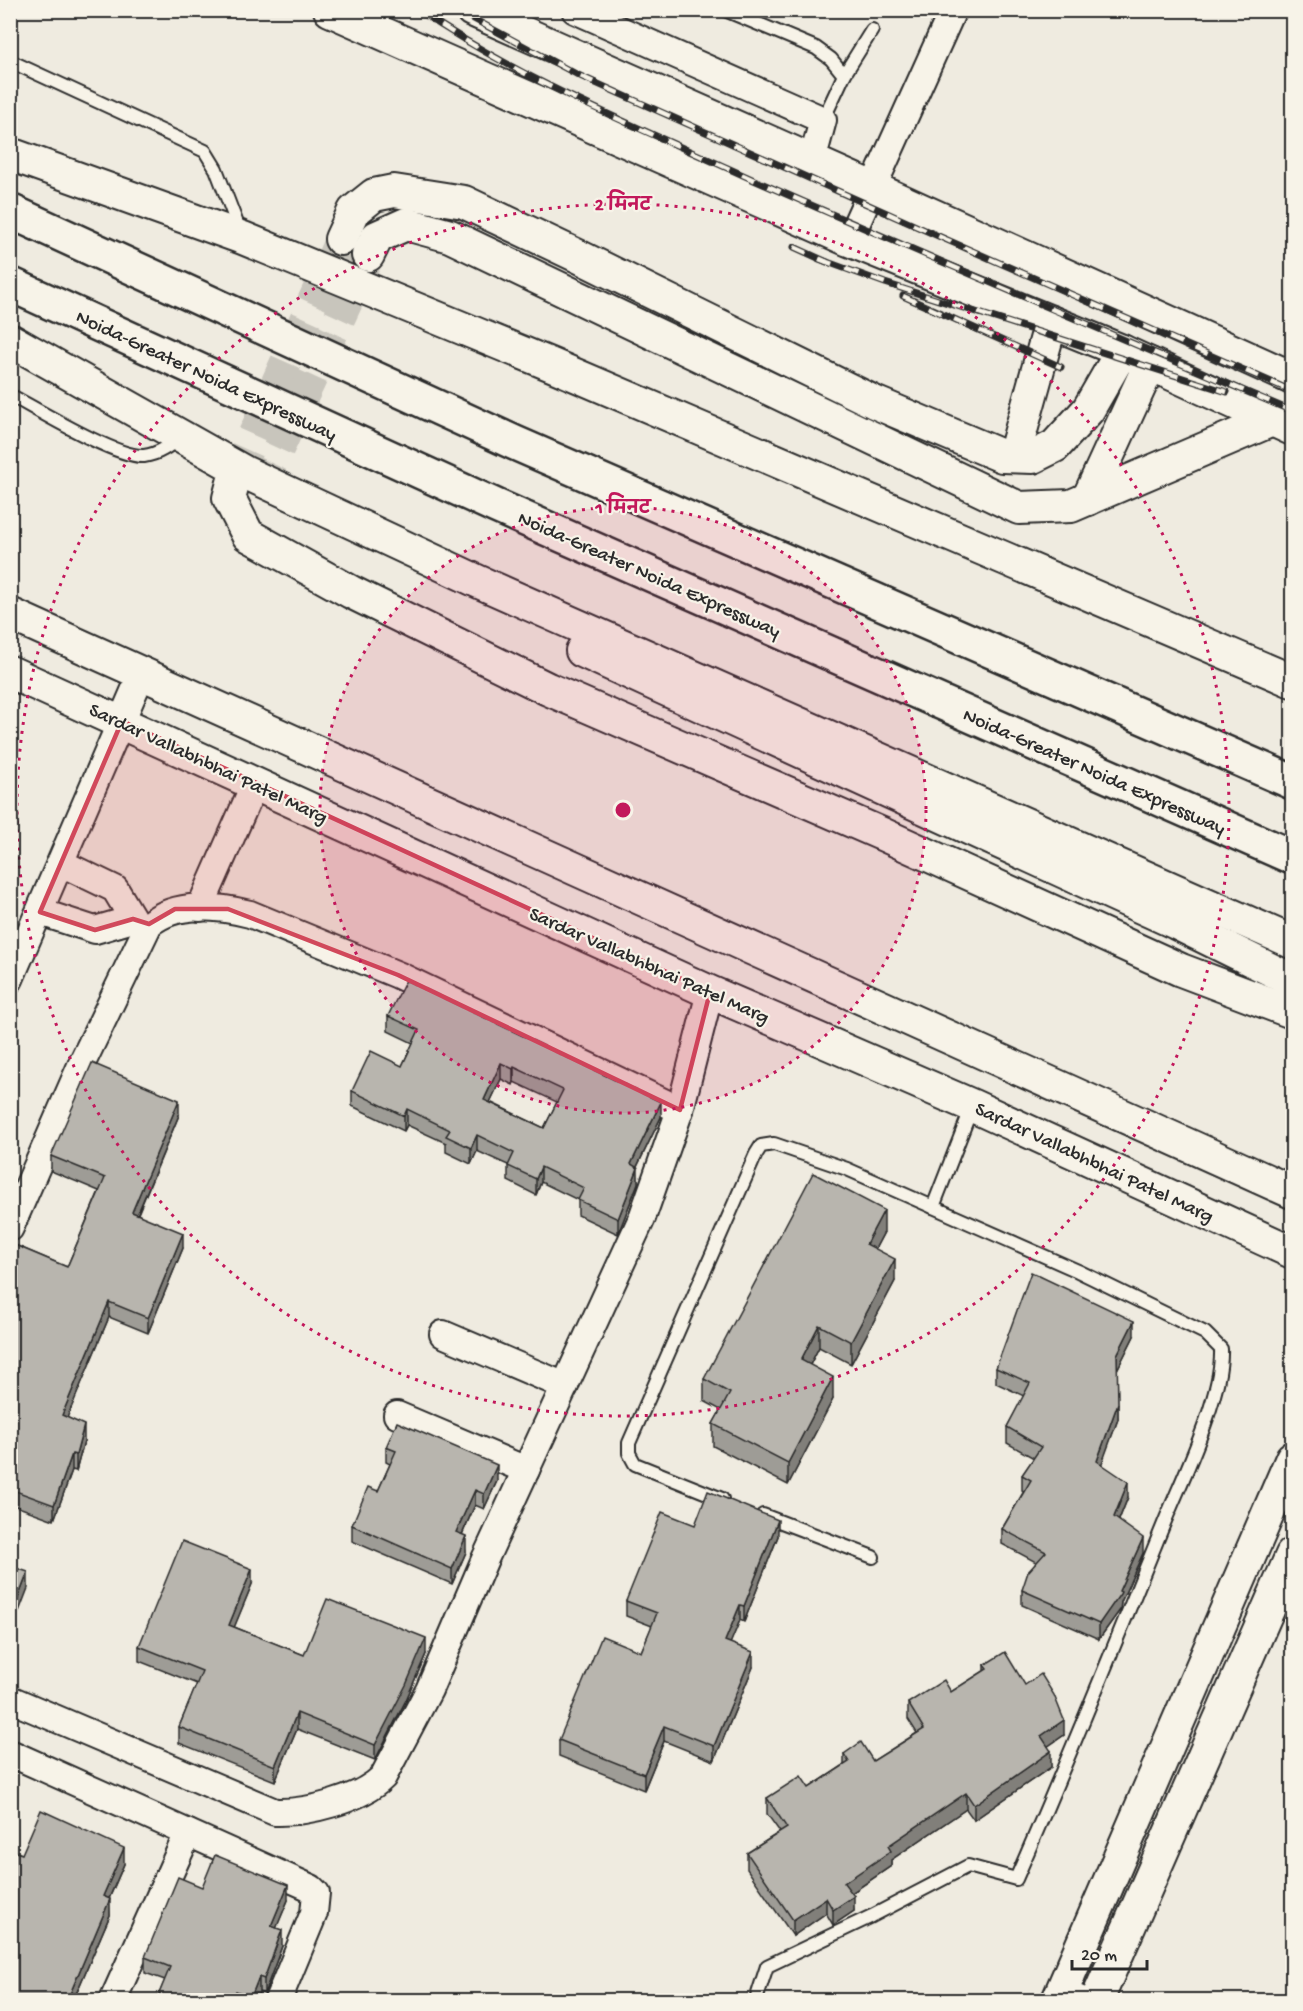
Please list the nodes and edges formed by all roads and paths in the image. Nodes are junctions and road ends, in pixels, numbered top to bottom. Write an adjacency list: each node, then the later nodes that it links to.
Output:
1 (330, 10): 16 (street)
2 (472, 10): 11 (street)
3 (575, 10): 9 (street)
4 (725, 10): 8 (lane)
5 (953, 10): 12 (street)
6 (872, 30): 8 (lane)
7 (10, 62): 14 (lane)
8 (844, 75): 9 (lane)
9 (823, 120): 11 (street)
10 (10, 154): 14 (street)
11 (812, 161): 12 (street)
12 (873, 188): 16 (street); 23 (street)
13 (10, 211): 34 (highway)
14 (243, 238): 32 (street)
15 (341, 239): 27 (street)
16 (849, 240): 19 (street)
17 (368, 255): 28 (street)
18 (10, 284): 36 (highway, Noida-Greater Noida Expressway)
19 (1051, 322): 21 (street); 27 (street)
20 (10, 340): 26 (street)
21 (1122, 351): 22 (street); 27 (street)
22 (1150, 364): 25 (street); 28 (street)
23 (1293, 378)
24 (10, 395): 26 (lane)
25 (1282, 424): 28 (street)
26 (181, 436): 41 (street)
27 (1014, 456)
28 (1088, 499)
29 (10, 614): 31 (street)
30 (10, 672): 33 (street, Sardar Vallabhbhai Patel Marg)
31 (142, 673): 33 (street); 48 (street)
32 (1293, 681)
33 (122, 721): 35 (street, Sardar Vallabhbhai Patel Marg); 37 (street)
34 (1293, 782)
35 (255, 783): 38 (street); 44 (street, Sardar Vallabhbhai Patel Marg)
36 (1293, 857)
37 (61, 863): 39 (street); 40 (street)
38 (200, 908): 40 (street); 47 (street)
39 (40, 912): 40 (street); 42 (street)
40 (141, 921): 50 (street)
41 (1293, 942)
42 (10, 979)
43 (1293, 980): 45 (street)
44 (710, 992): 46 (street, Sardar Vallabhbhai Patel Marg); 47 (street)
45 (1293, 1012)
46 (973, 1106): 49 (lane); 51 (street, Sardar Vallabhbhai Patel Marg)
47 (680, 1110): 53 (street)
48 (1293, 1192)
49 (933, 1207): 57 (lane); 67 (lane)
50 (10, 1228)
51 (1293, 1252)
52 (443, 1334): 53 (street)
53 (565, 1386): 56 (street)
54 (397, 1415): 56 (street)
55 (1293, 1458): 64 (street)
56 (526, 1470): 61 (street)
57 (733, 1503)
58 (754, 1512): 60 (lane)
59 (1293, 1555): 68 (street)
60 (873, 1557)
61 (10, 1699)
62 (10, 1754): 63 (street)
63 (188, 1833): 65 (street); 66 (street)
64 (1067, 1998)
65 (113, 2001)
66 (278, 2001)
67 (756, 2001)
68 (1097, 2001)

